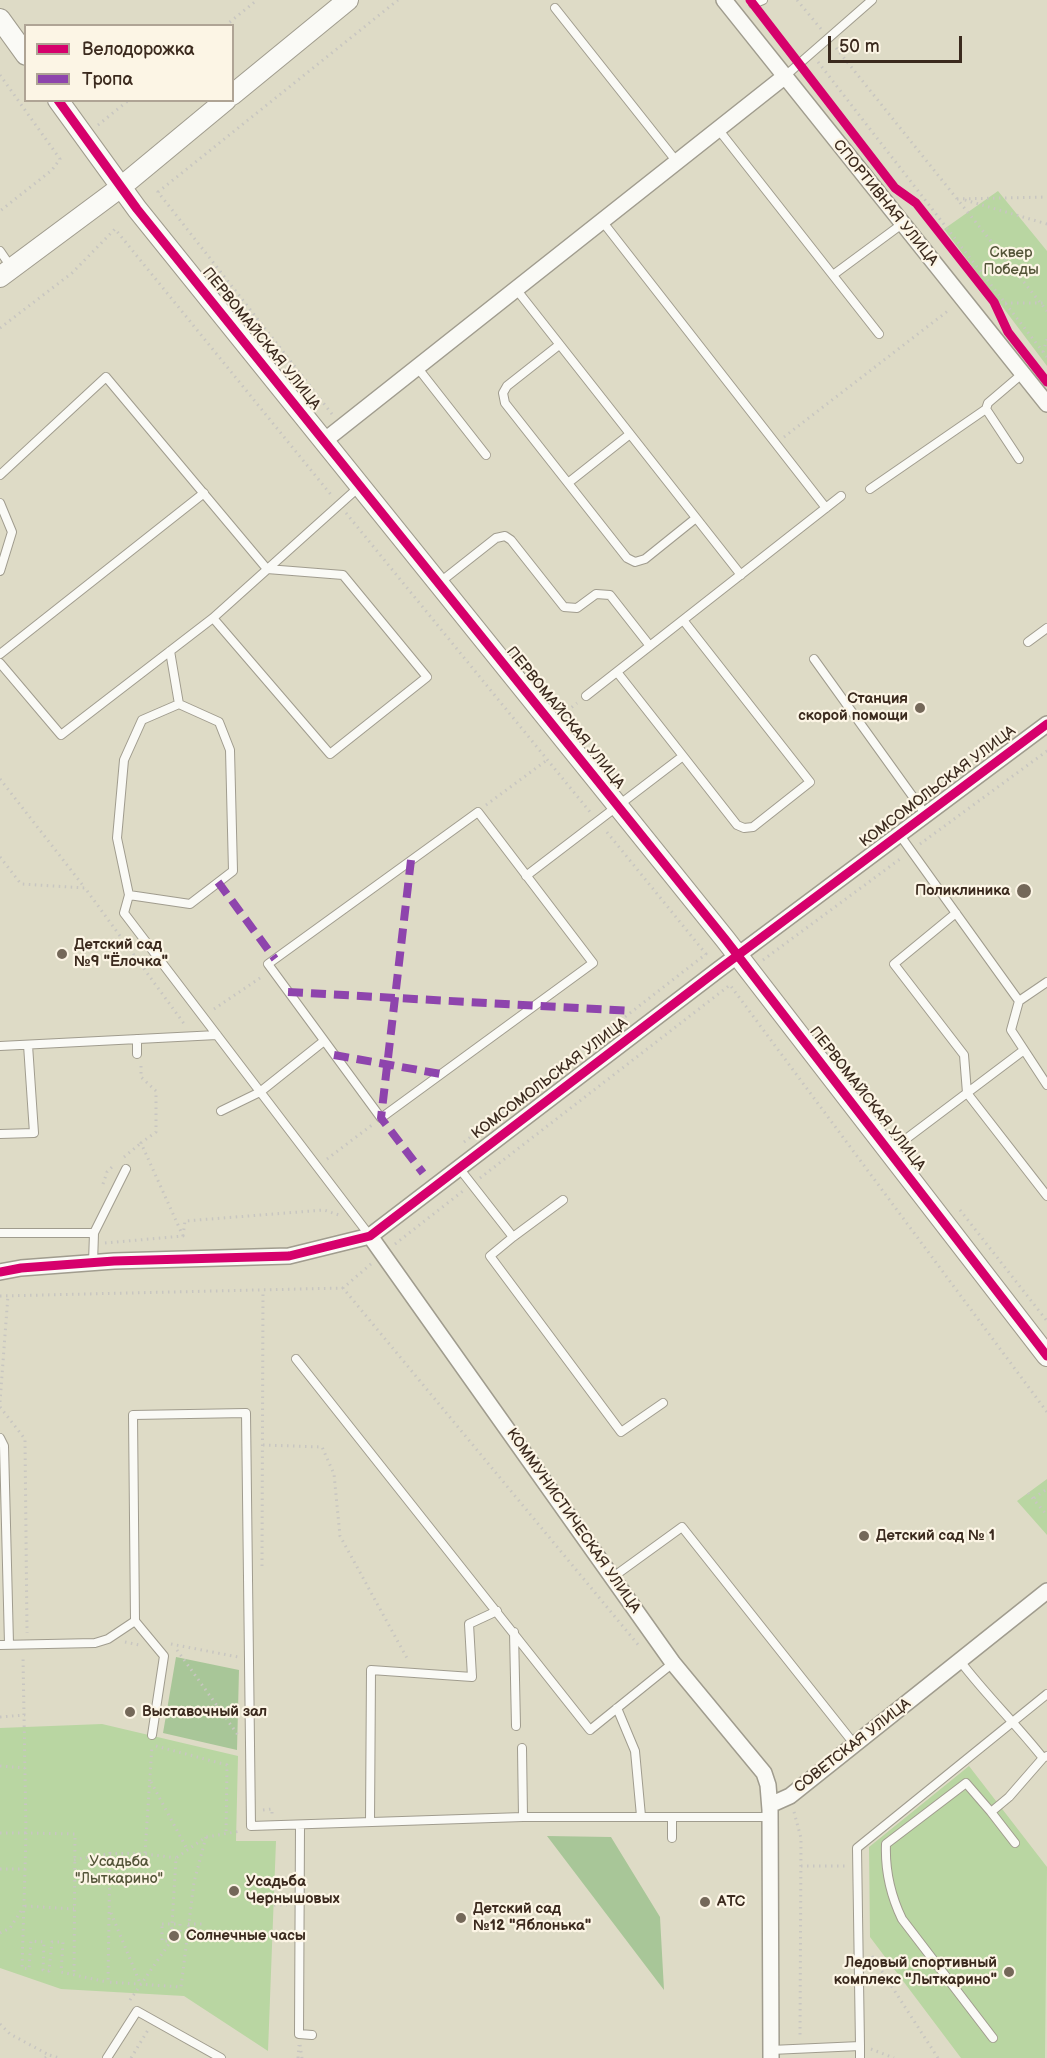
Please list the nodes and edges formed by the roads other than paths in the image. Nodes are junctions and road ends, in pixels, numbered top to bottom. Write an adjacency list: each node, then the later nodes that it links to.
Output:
1 (348, 0): 10 (street)
2 (724, 0): 9 (street, СПОРТИВНАЯ УЛИЦА)
3 (763, 0): 5 (lane)
4 (872, 0): 9 (lane)
5 (753, 4)
6 (555, 8): 14 (lane)
7 (0, 19): 8 (street)
8 (24, 52)
9 (784, 77): 13 (street); 17 (street, СПОРТИВНАЯ УЛИЦА)
10 (234, 93)
11 (59, 102): 15 (street, ПЕРВОМАЙСКАЯ УЛИЦА)
12 (224, 102): 15 (street)
13 (718, 129): 14 (street); 20 (lane)
14 (677, 162): 16 (street)
15 (121, 187): 19 (street); 29 (street, ПЕРВОМАЙСКАЯ УЛИЦА)
16 (602, 221): 21 (street); 39 (lane)
17 (902, 224): 20 (lane); 25 (street, СПОРТИВНАЯ УЛИЦА)
18 (0, 251): 19 (lane)
19 (6, 272)
20 (833, 275): 22 (lane)
21 (516, 289): 23 (lane); 24 (street)
22 (879, 334)
23 (560, 345): 28 (lane); 33 (lane)
24 (417, 367): 29 (street); 30 (lane)
25 (1022, 374): 26 (street, СПОРТИВНАЯ УЛИЦА); 27 (lane)
26 (1047, 404)
27 (986, 409): 31 (lane); 35 (lane)
28 (630, 434): 33 (lane); 40 (lane)
29 (324, 441): 34 (street, ПЕРВОМАЙСКАЯ УЛИЦА)
30 (486, 455)
31 (1019, 459)
32 (0, 475): 36 (lane)
33 (568, 483): 40 (lane)
34 (359, 486): 41 (lane); 44 (street, ПЕРВОМАЙСКАЯ УЛИЦА)
35 (870, 489)
36 (204, 493): 41 (lane); 51 (lane)
37 (841, 496): 39 (lane)
38 (0, 503): 42 (lane)
39 (826, 508): 43 (lane)
40 (696, 518): 43 (lane)
41 (267, 569): 45 (lane); 45 (lane)
42 (0, 572)
43 (741, 575): 46 (lane)
44 (438, 584): 49 (lane); 59 (street, ПЕРВОМАЙСКАЯ УЛИЦА)
45 (213, 618): 50 (lane)
46 (683, 620): 49 (lane); 58 (lane)
47 (1047, 628): 48 (lane)
48 (1028, 642)
49 (650, 646): 54 (lane)
50 (170, 651): 53 (lane); 56 (lane)
51 (0, 654)
52 (814, 659): 60 (lane)
53 (0, 663)
54 (617, 672): 55 (lane); 58 (lane)
55 (586, 696)
56 (179, 704): 63 (lane); 63 (lane)
57 (1047, 724): 60 (street, КОМСОМОЛЬСКАЯ УЛИЦА)
58 (683, 756): 59 (lane)
59 (617, 808): 62 (lane); 65 (street, ПЕРВОМАЙСКАЯ УЛИЦА)
60 (926, 815): 61 (street, КОМСОМОЛЬСКАЯ УЛИЦА)
61 (900, 834): 64 (lane); 65 (street, КОМСОМОЛЬСКАЯ УЛИЦА)
62 (526, 876): 70 (lane); 70 (lane)
63 (129, 895): 68 (lane)
64 (956, 913): 67 (lane); 77 (lane)
65 (737, 956): 80 (street, ПЕРВОМАЙСКАЯ УЛИЦА); 81 (street, КОМСОМОЛЬСКАЯ УЛИЦА)
66 (1047, 982): 67 (lane)
67 (1019, 1000): 73 (lane)
68 (218, 1035): 69 (lane); 76 (lane)
69 (137, 1039): 71 (lane); 74 (lane)
70 (324, 1041): 76 (lane)
71 (28, 1045): 72 (lane); 79 (lane)
72 (0, 1046)
73 (1024, 1050): 75 (lane); 77 (lane)
74 (137, 1054)
75 (1047, 1085)
76 (260, 1092): 78 (lane); 87 (lane)
77 (968, 1093): 80 (lane); 83 (lane)
78 (221, 1111)
79 (0, 1134)
80 (889, 1152): 91 (street, ПЕРВОМАЙСКАЯ УЛИЦА)
81 (459, 1168): 87 (street, КОМСОМОЛЬСКАЯ УЛИЦА); 88 (lane)
82 (126, 1169): 86 (lane)
83 (1047, 1196)
84 (563, 1200): 88 (lane)
85 (0, 1233): 86 (lane)
86 (94, 1233): 89 (lane)
87 (370, 1236): 89 (street, КОМСОМОЛЬСКАЯ УЛИЦА); 95 (street, КОММУНИСТИЧЕСКАЯ УЛИЦА)
88 (513, 1238): 93 (lane)
89 (93, 1263): 90 (street, КОМСОМОЛЬСКАЯ УЛИЦА)
90 (0, 1272)
91 (1047, 1356)
92 (296, 1359): 97 (lane)
93 (663, 1403)
94 (0, 1438): 101 (lane)
95 (613, 1577): 103 (street, КОММУНИСТИЧЕСКАЯ УЛИЦА); 109 (lane)
96 (1047, 1592): 102 (street, СОВЕТСКАЯ УЛИЦА)
97 (497, 1611): 99 (lane); 117 (lane)
98 (135, 1622): 101 (lane); 108 (lane); 118 (lane)
99 (514, 1632): 105 (lane); 107 (lane)
100 (0, 1644): 101 (lane)
101 (9, 1644)
102 (960, 1661): 106 (lane); 109 (street, СОВЕТСКАЯ УЛИЦА)
103 (673, 1663): 105 (lane); 112 (street, КОММУНИСТИЧЕСКАЯ УЛИЦА)
104 (1047, 1694): 106 (lane)
105 (617, 1708): 114 (lane)
106 (1013, 1720): 111 (lane); 123 (lane)
107 (516, 1726)
108 (152, 1735)
109 (855, 1745): 112 (street, СОВЕТСКАЯ УЛИЦА)
110 (522, 1748): 116 (lane)
111 (1045, 1757): 113 (lane)
112 (770, 1811): 115 (lane); 124 (street)
113 (991, 1812): 120 (lane); 122 (lane)
114 (641, 1816): 115 (lane); 116 (lane)
115 (672, 1816): 119 (lane)
116 (523, 1817): 117 (lane)
117 (370, 1822): 118 (lane)
118 (300, 1825): 121 (lane)
119 (672, 1838)
120 (1015, 1843)
121 (312, 2035)
122 (993, 2038)
123 (860, 2046): 124 (lane); 127 (lane)
124 (771, 2054)
125 (108, 2058): 126 (lane)
126 (222, 2058)
127 (860, 2058)

